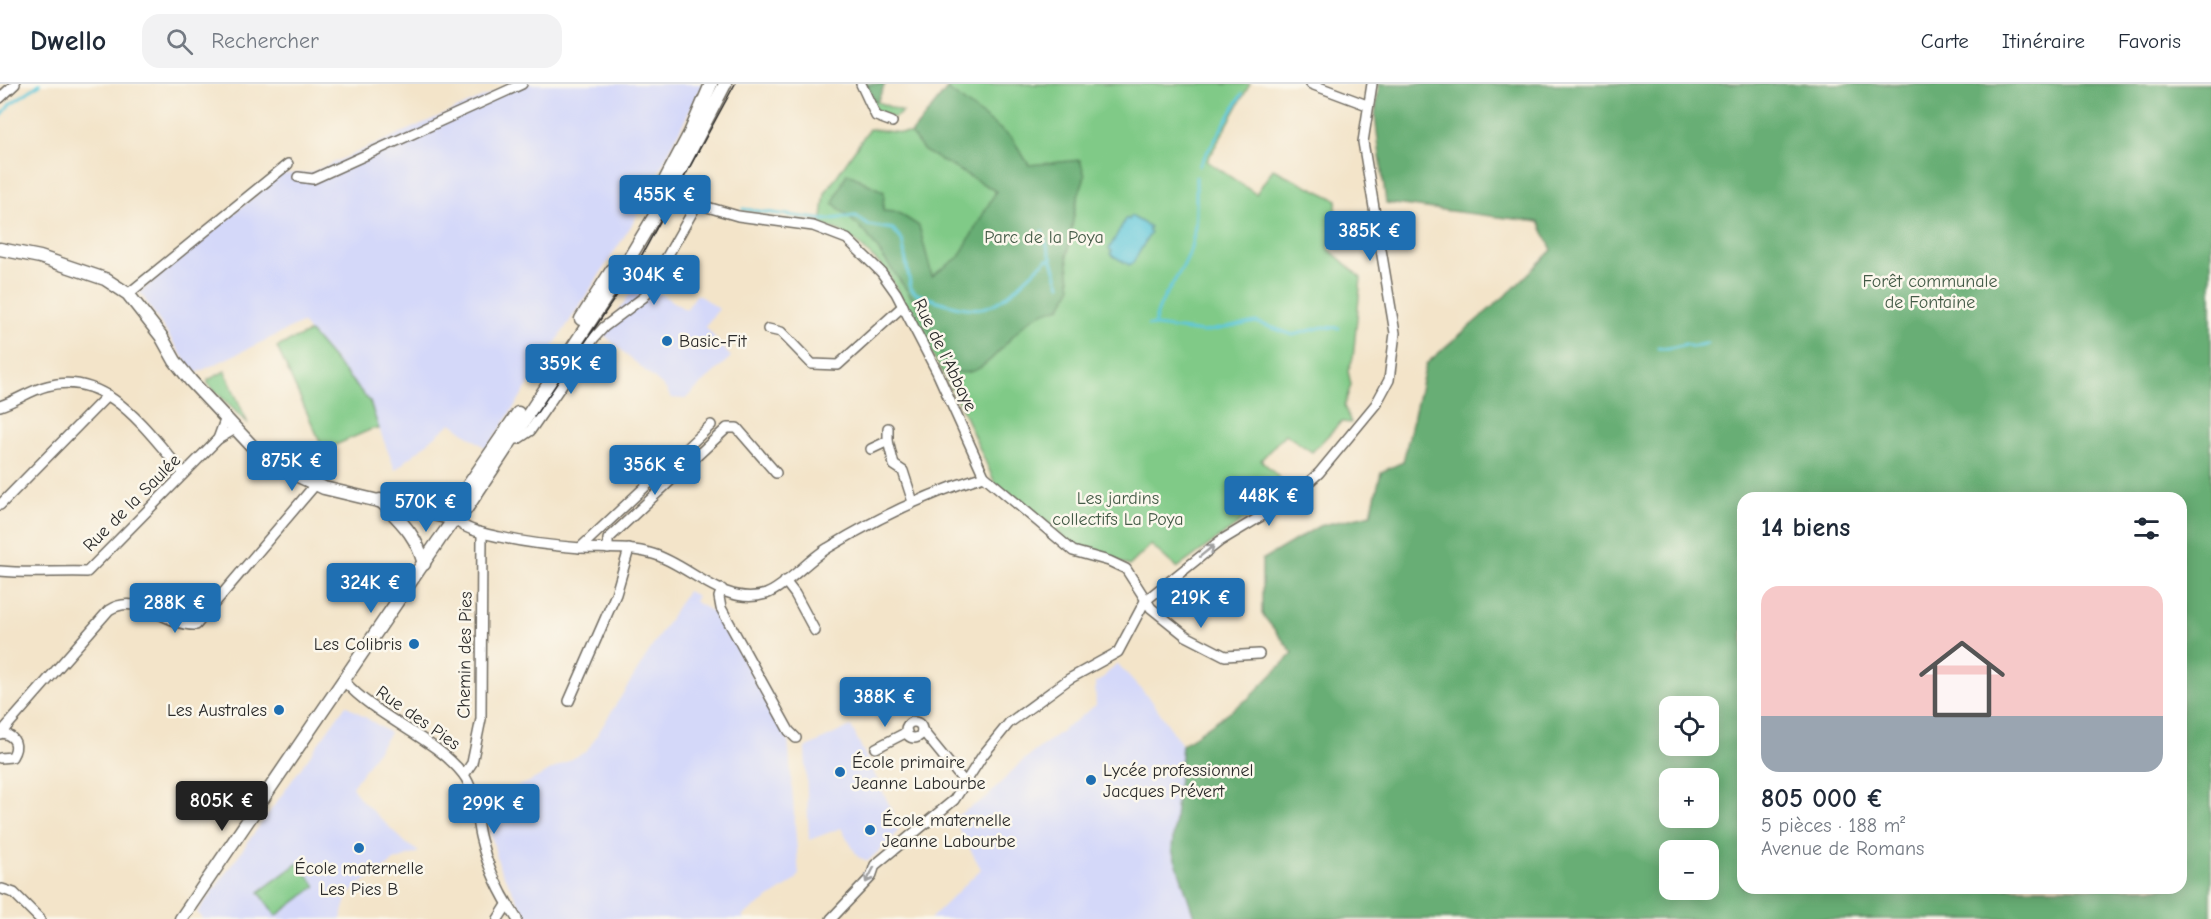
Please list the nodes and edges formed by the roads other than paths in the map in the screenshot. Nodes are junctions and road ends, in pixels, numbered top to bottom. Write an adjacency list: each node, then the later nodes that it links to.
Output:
1 (15, 84): 8 (street)
2 (522, 84): 13 (street)
3 (711, 84): 12 (main road)
4 (725, 84): 14 (main road)
5 (861, 84): 10 (street)
6 (1311, 84): 9 (street)
7 (1371, 84): 9 (street)
8 (0, 98)
9 (1367, 105): 46 (street, one-way to 9)
10 (892, 122)
11 (288, 164): 17 (street)
12 (670, 172): 14 (street); 37 (main road)
13 (298, 177)
14 (670, 190): 15 (street, Rue de l'Abbaye); 26 (main road)
15 (697, 204): 18 (street, Rue de l'Abbaye); 26 (street)
16 (0, 249): 17 (main road)
17 (128, 294): 22 (main road)
18 (903, 306): 19 (street); 32 (street, Rue de l'Abbaye)
19 (768, 329)
20 (108, 395): 21 (street); 30 (street); 36 (street)
21 (0, 406)
22 (225, 420): 25 (main road); 27 (street, Rue de la Saulée)
23 (711, 425): 39 (street)
24 (888, 428): 28 (street)
25 (235, 429): 27 (street, Rue de la Saulée); 33 (main road)
26 (511, 438): 37 (main road)
27 (218, 440): 30 (street, Rue de la Saulée)
28 (888, 441): 29 (street); 35 (street)
29 (871, 449)
30 (184, 473): 43 (street, Rue de la Saulée)
31 (776, 473): 40 (street)
32 (984, 476): 35 (street); 46 (street, Rue de l'Abbaye)
33 (315, 485): 34 (main road); 51 (street)
34 (379, 500): 37 (main road); 42 (main road)
35 (913, 502): 44 (street)
36 (0, 505)
37 (454, 519): 38 (street); 42 (main road)
38 (482, 533): 39 (street); 55 (street, Chemin des Pies)
39 (580, 548): 40 (street)
40 (608, 549): 41 (street)
41 (629, 549): 45 (street); 50 (street)
42 (424, 564): 49 (main road)
43 (0, 571)
44 (784, 581): 45 (street); 47 (street)
45 (722, 589): 52 (street)
46 (1145, 601): 48 (street, Rue de l'Abbaye); 56 (street)
47 (815, 631)
48 (1258, 654)
49 (344, 681): 55 (street, Rue des Pies); 62 (main road)
50 (569, 701)
51 (2, 734): 54 (street)
52 (796, 738)
53 (876, 748): 56 (street)
54 (0, 758)
55 (464, 775): 58 (street, Rue des Pies)
56 (966, 784): 59 (street, one-way to 59)
57 (2, 889): 61 (street)
58 (507, 904): 60 (street, Rue des Pies); 63 (street)
59 (835, 916)
60 (515, 918)
61 (40, 919)
62 (181, 919)
63 (498, 919)

